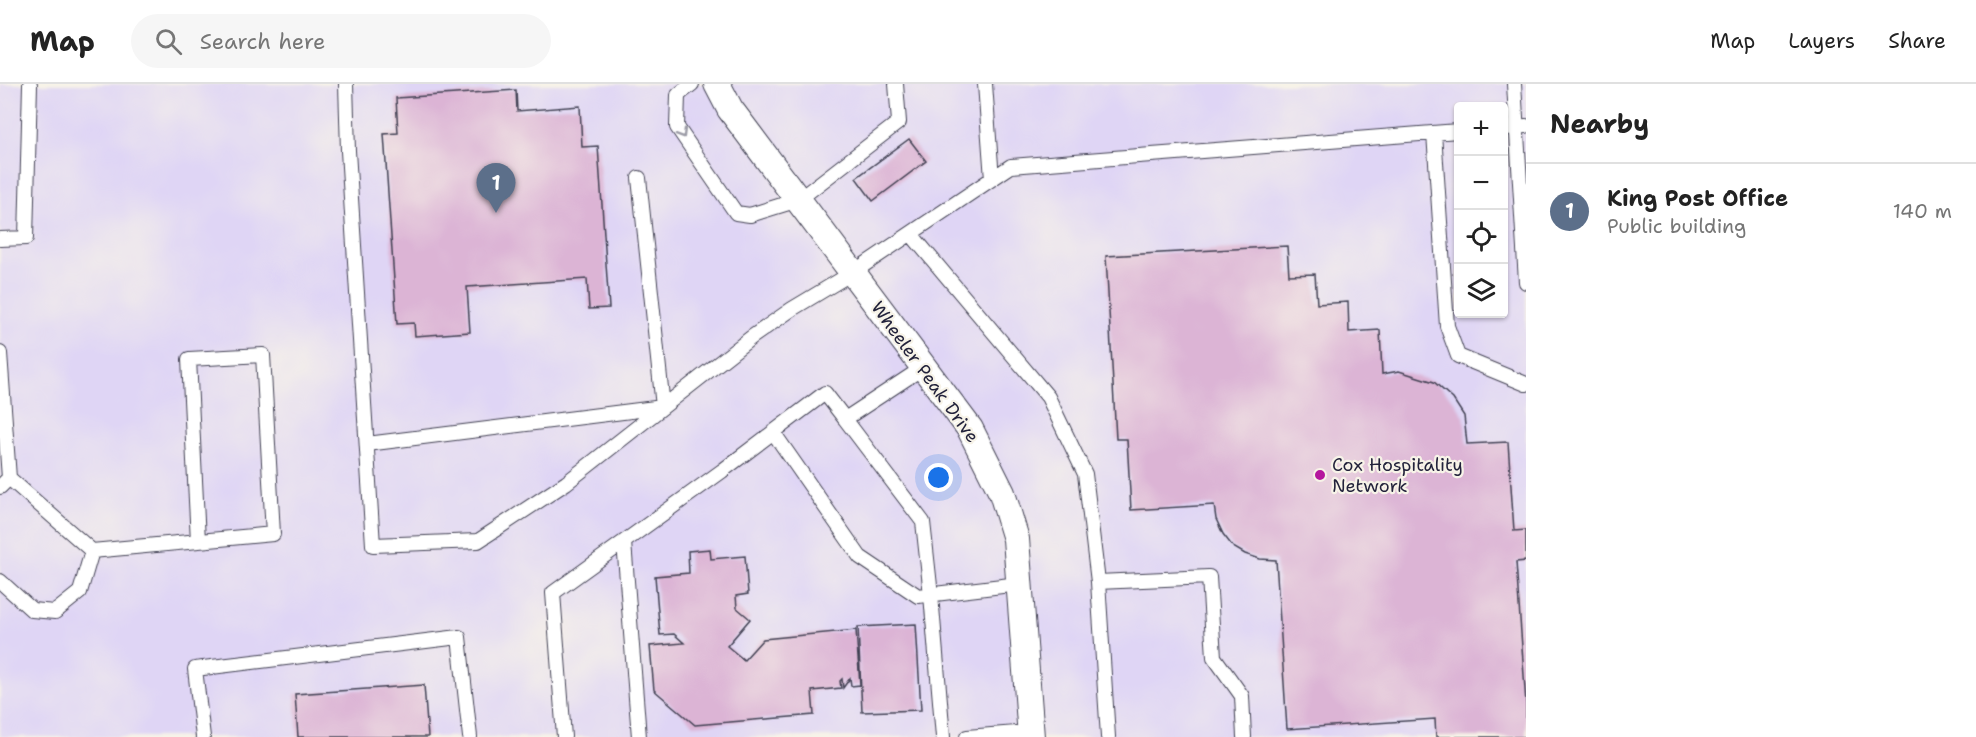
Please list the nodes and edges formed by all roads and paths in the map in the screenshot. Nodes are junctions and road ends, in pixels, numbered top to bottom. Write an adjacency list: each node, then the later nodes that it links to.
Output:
1 (30, 84): 15 (lane)
2 (346, 84): 24 (lane)
3 (692, 84): 13 (lane, one-way to 13)
4 (717, 84): 13 (street, Wheeler Peak Drive)
5 (896, 84): 13 (lane)
6 (986, 84): 12 (lane)
7 (1514, 84): 8 (lane)
8 (1516, 127): 17 (lane)
9 (1454, 131): 10 (lane)
10 (1434, 133): 12 (lane); 20 (lane)
11 (639, 178): 21 (lane)
12 (992, 178): 14 (lane)
13 (798, 200): 16 (street, Wheeler Peak Drive)
14 (911, 234): 16 (lane); 30 (lane)
15 (0, 239)
16 (852, 273): 19 (street, Wheeler Peak Drive); 21 (lane)
17 (1526, 282)
18 (0, 353): 25 (lane)
19 (924, 368): 22 (lane); 31 (street, Wheeler Peak Drive)
20 (1526, 384)
21 (663, 407): 24 (lane); 24 (lane)
22 (845, 419): 23 (lane); 32 (lane)
23 (773, 432): 27 (lane); 32 (lane)
24 (367, 444)
25 (5, 483): 28 (lane)
26 (198, 541): 26 (lane); 28 (lane)
27 (624, 542): 36 (lane); 37 (lane)
28 (92, 551): 29 (lane)
29 (0, 581)
30 (1098, 582): 40 (lane); 41 (lane)
31 (1019, 584): 32 (lane); 33 (street, Wheeler Peak Drive)
32 (931, 595): 38 (lane)
33 (1031, 734): 39 (lane)
34 (203, 737): 35 (lane)
35 (470, 737)
36 (564, 737)
37 (639, 737)
38 (943, 737)
39 (967, 737)
40 (1108, 737)
41 (1244, 737)

